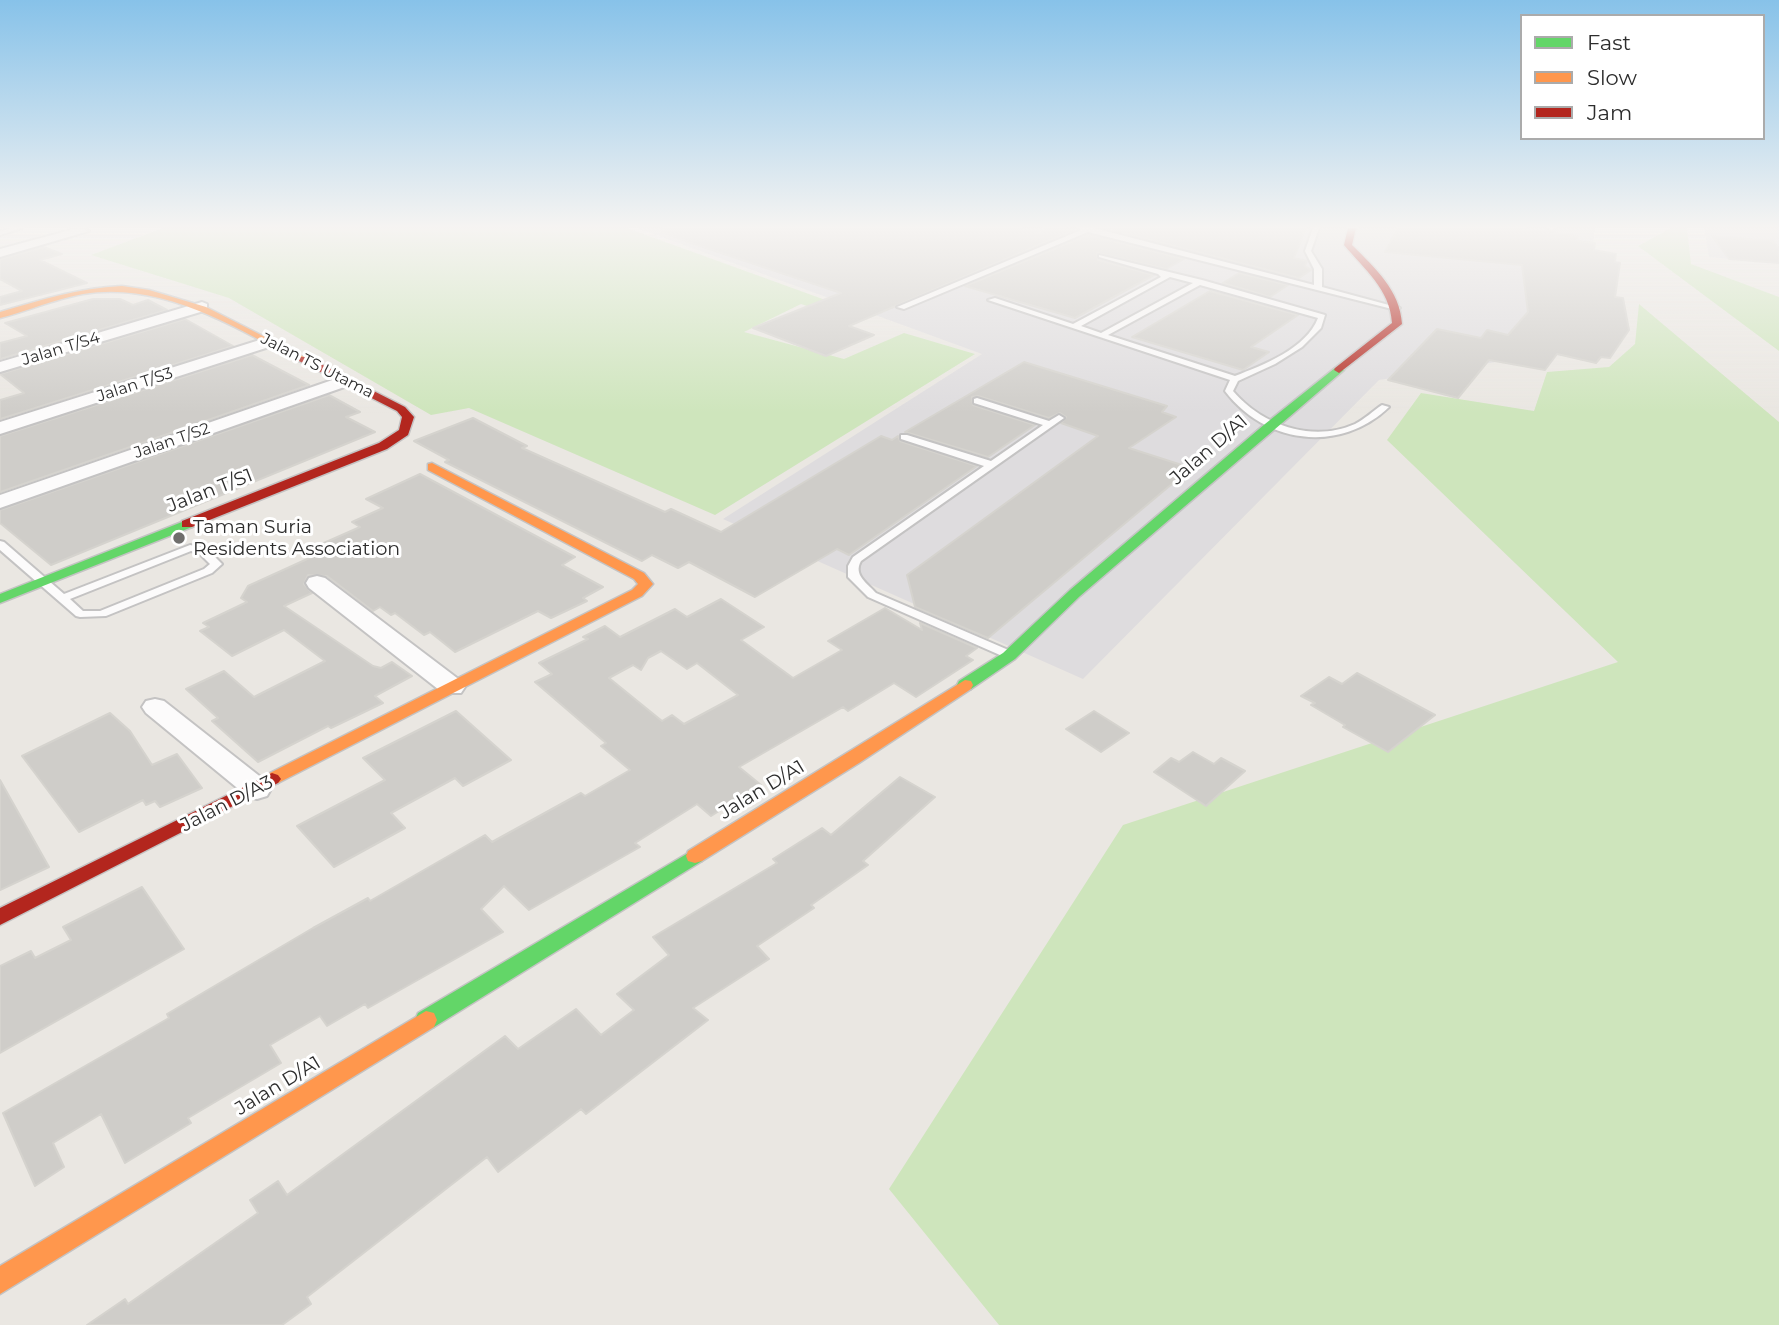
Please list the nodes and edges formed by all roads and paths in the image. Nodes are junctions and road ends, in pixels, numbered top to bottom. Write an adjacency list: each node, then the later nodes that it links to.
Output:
1 (101, 290): 13 (street, Jalan TS Utama)
2 (141, 290): 10 (street, Jalan TS Utama)
3 (942, 290): 11 (lane)
4 (1143, 290): 14 (lane)
5 (1185, 290): 15 (lane)
6 (1227, 290): 18 (lane)
7 (1325, 290): 12 (lane)
8 (1385, 290): 12 (street)
9 (992, 300): 14 (lane)
10 (202, 307): 16 (street, Jalan TS Utama); 17 (street, Jalan T/S4)
11 (901, 307)
12 (1396, 308): 23 (street, Jalan D/A1)
13 (0, 315)
14 (1074, 326): 15 (lane)
15 (1103, 335): 18 (lane)
16 (270, 342): 19 (street, Jalan TS Utama); 24 (street, Jalan T/S3)
17 (0, 367)
18 (1236, 379): 23 (lane)
19 (344, 381): 22 (street, Jalan TS Utama); 28 (street, Jalan T/S2)
20 (977, 401): 26 (lane)
21 (1385, 407): 23 (lane)
22 (408, 417): 30 (street, Jalan T/S1)
23 (1269, 426): 34 (street, Jalan D/A1)
24 (0, 428)
25 (904, 437): 26 (lane)
26 (989, 464): 34 (lane)
27 (432, 467): 35 (street, Jalan D/A3)
28 (0, 502)
29 (0, 544): 30 (lane)
30 (41, 580): 32 (street, Jalan T/S1); 33 (lane)
31 (317, 583): 35 (street)
32 (7, 596)
33 (63, 598): 33 (lane)
34 (1009, 656): 39 (street, Jalan D/A1)
35 (452, 687): 37 (street, Jalan D/A3)
36 (155, 707): 37 (street)
37 (257, 789): 38 (street, Jalan D/A3)
38 (0, 917)
39 (2, 1276)

